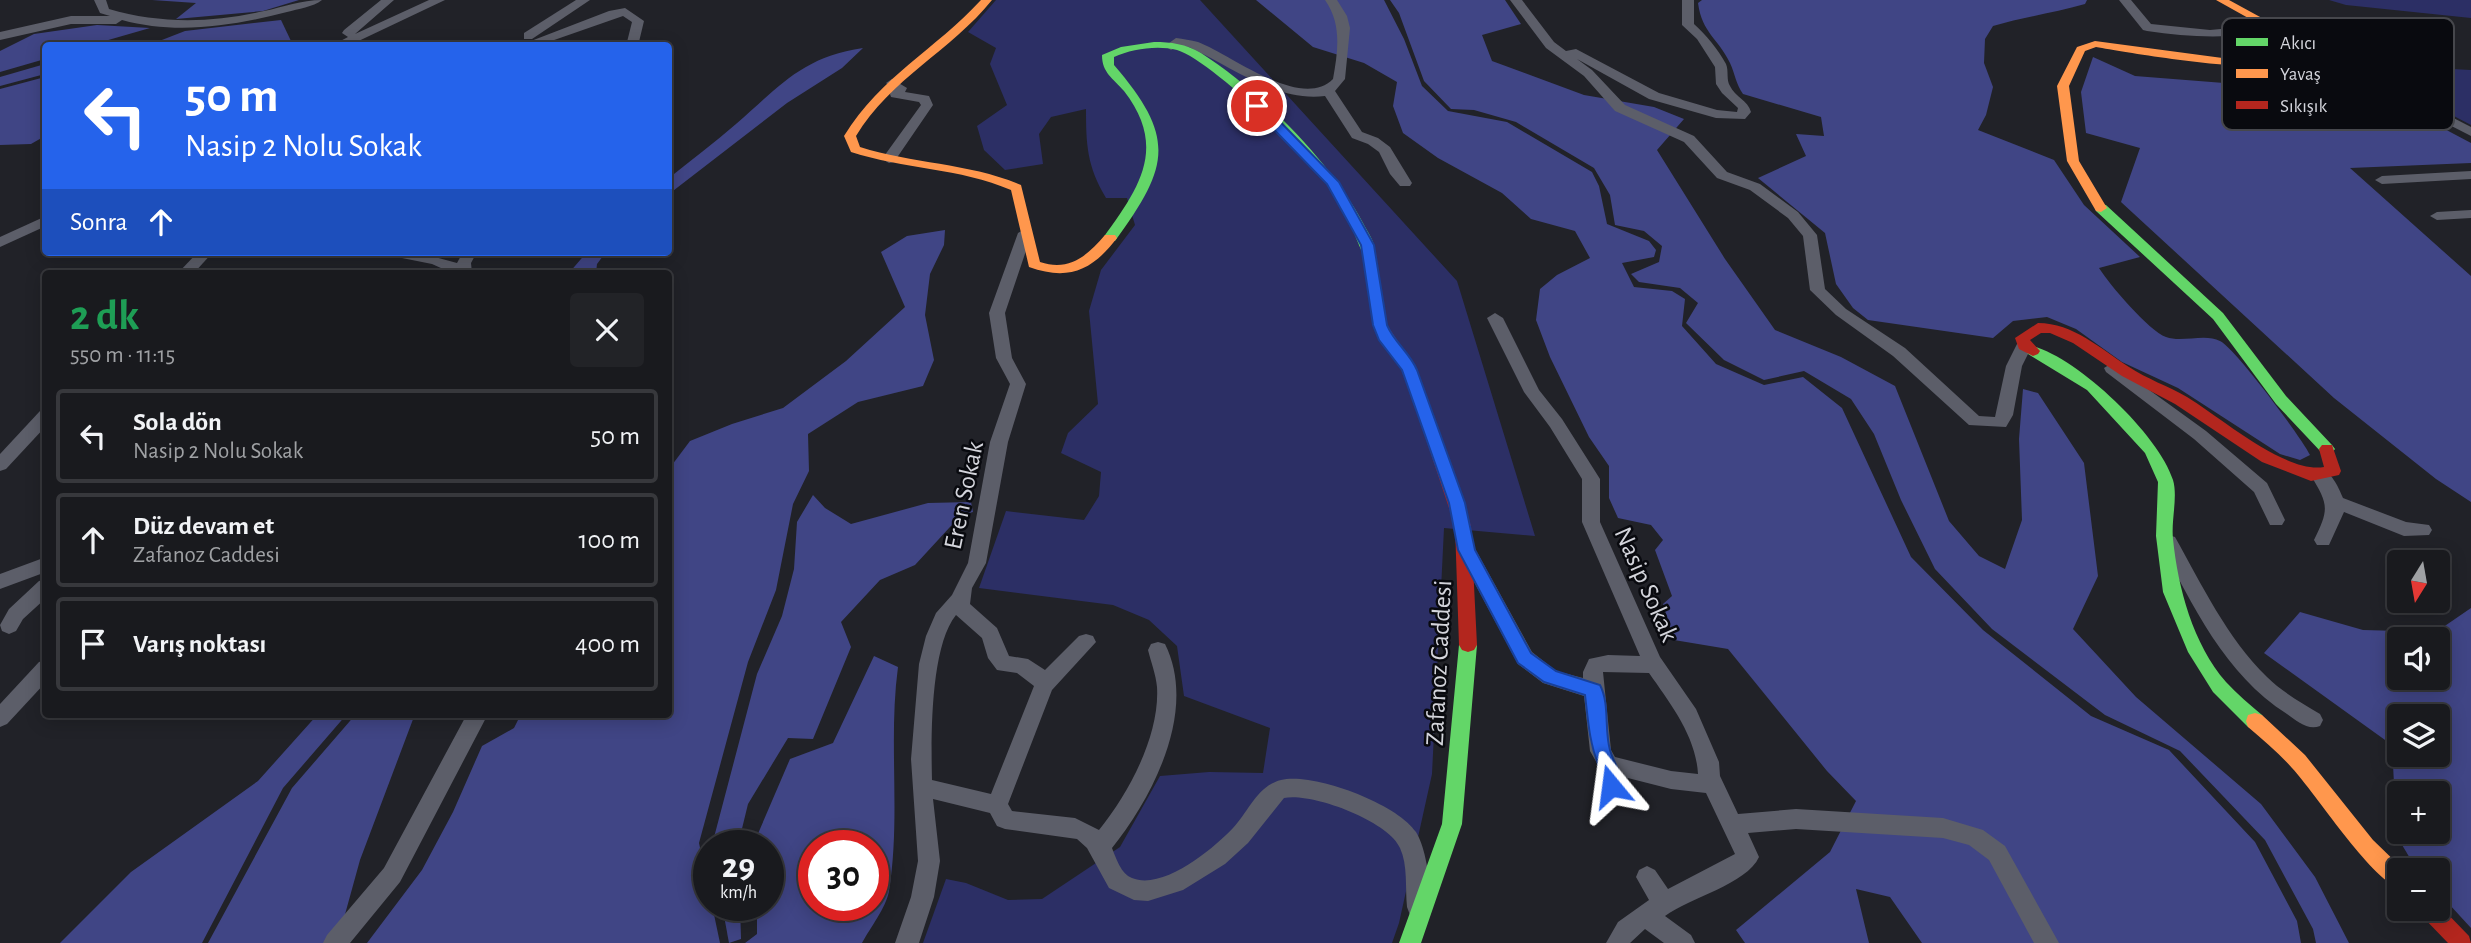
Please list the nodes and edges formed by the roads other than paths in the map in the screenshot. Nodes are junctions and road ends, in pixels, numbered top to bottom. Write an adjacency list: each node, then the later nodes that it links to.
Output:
1 (100, 0): 13 (street)
2 (316, 0): 13 (street)
3 (388, 0): 17 (street)
4 (439, 0): 18 (street)
5 (584, 0): 19 (street)
6 (987, 0): 24 (street, Zafanoz Caddesi)
7 (1331, 0): 25 (street)
8 (1516, 0): 16 (street)
9 (1688, 0): 16 (street)
10 (2125, 0): 14 (street)
11 (2221, 0): 12 (street)
12 (2255, 18)
13 (127, 20): 15 (street)
14 (2222, 34)
15 (0, 36)
16 (1548, 41): 42 (street)
17 (340, 42)
18 (344, 42)
19 (521, 42)
20 (535, 42): 21 (street)
21 (631, 42)
22 (1171, 46): 25 (street); 35 (street, Zafanoz Caddesi); 52 (street, Zafanoz Caddesi)
23 (2222, 64): 46 (street)
24 (892, 83): 28 (street, Zafanoz Caddesi); 28 (street)
25 (1327, 90): 31 (street)
26 (2454, 123): 27 (street)
27 (2471, 132)
28 (889, 159): 35 (street, Zafanoz Caddesi)
29 (2471, 175): 30 (street)
30 (2382, 180)
31 (1405, 183)
32 (2471, 214): 33 (street)
33 (2438, 216)
34 (42, 222): 36 (street)
35 (1025, 233): 56 (street, Eren Sokak)
36 (0, 243)
37 (202, 256): 39 (street)
38 (422, 256): 40 (street)
39 (188, 270)
40 (459, 270)
41 (1495, 317): 60 (street, Nasip Sokak)
42 (2024, 346): 43 (street); 50 (street)
43 (2094, 351): 46 (street); 48 (street)
44 (42, 419): 45 (street)
45 (0, 465)
46 (2319, 474): 47 (street)
47 (2336, 502): 49 (street); 51 (street)
48 (2276, 520)
49 (2423, 530)
50 (2164, 536): 66 (street); 74 (street)
51 (2323, 540)
52 (1466, 550): 63 (street); 77 (street, Zafanoz Caddesi)
53 (42, 566): 54 (street)
54 (0, 582)
55 (42, 590): 57 (street)
56 (959, 600): 62 (street); 70 (street, Eren Sokak)
57 (9, 626)
58 (1086, 642): 62 (street)
59 (1158, 650): 73 (street)
60 (1655, 665): 63 (street); 68 (street, Nasip Sokak)
61 (42, 672): 64 (street)
62 (1044, 685): 71 (street)
63 (1594, 690): 67 (street)
64 (0, 718)
65 (476, 718): 79 (street)
66 (2313, 720)
67 (1608, 764): 68 (street); 69 (street)
68 (1709, 776): 72 (street, Nasip Sokak)
69 (1611, 786)
70 (922, 787): 71 (street); 80 (street, Eren Sokak)
71 (997, 805): 73 (street)
72 (1732, 824): 76 (street, Nasip Sokak); 84 (street)
73 (1098, 848): 77 (street)
74 (2387, 867)
75 (1647, 877): 76 (street)
76 (1655, 909): 82 (street); 83 (street)
77 (1419, 920): 81 (street, Zafanoz Caddesi)
78 (2441, 921): 85 (street)
79 (335, 943)
80 (907, 943)
81 (1410, 943)
82 (1618, 943)
83 (1683, 943)
84 (2047, 943)
85 (2462, 943)

